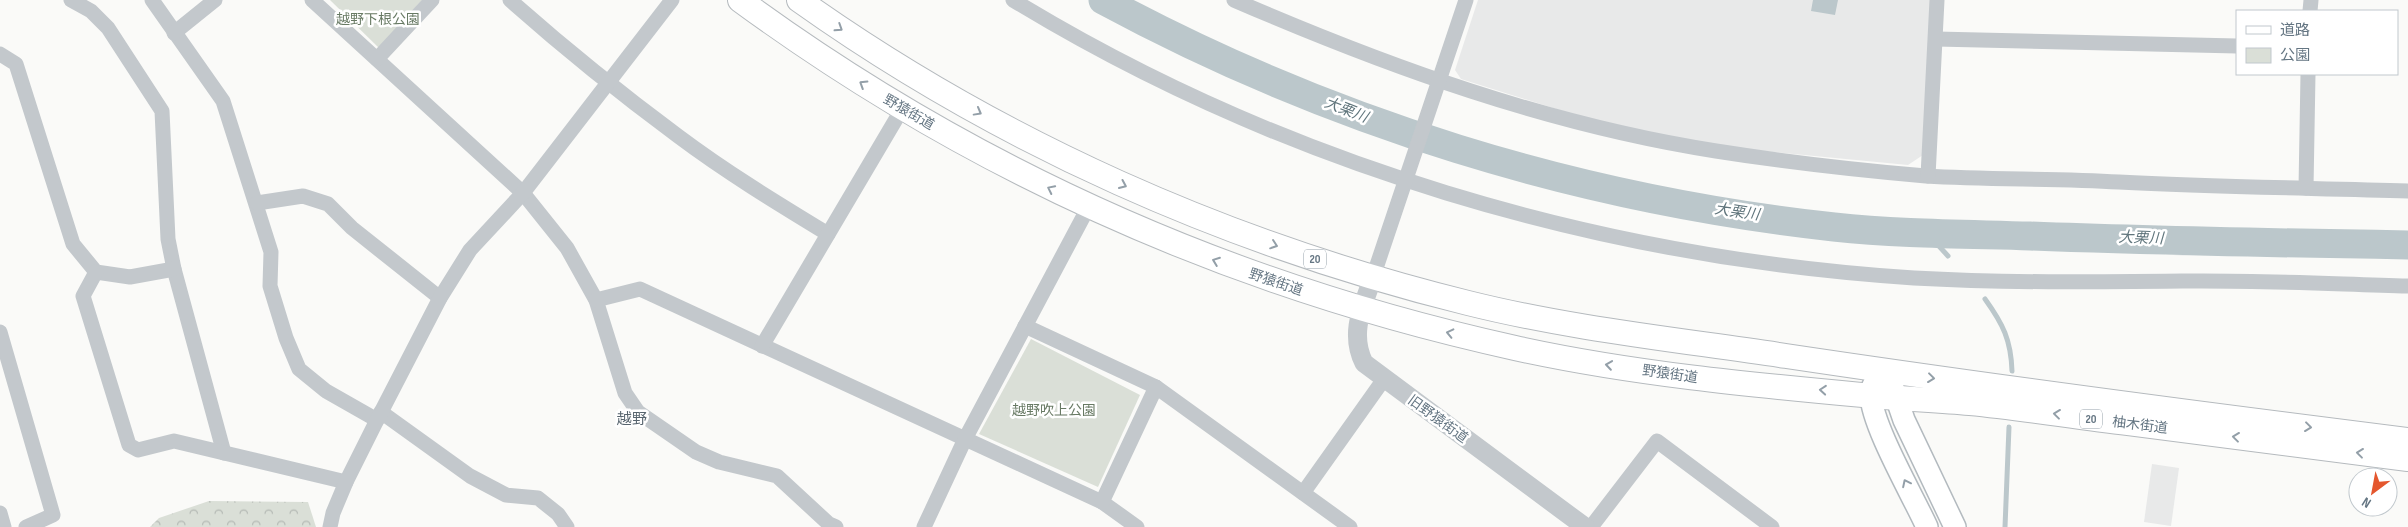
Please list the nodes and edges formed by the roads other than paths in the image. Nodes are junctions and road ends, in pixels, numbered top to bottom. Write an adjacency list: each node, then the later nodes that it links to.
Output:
1 (71, 0): 31 (street)
2 (152, 0): 14 (street)
3 (215, 0): 14 (street)
4 (312, 0): 18 (street)
5 (432, 0): 18 (street)
6 (510, 0): 21 (street)
7 (672, 0): 21 (street)
8 (740, 0): 22 (main road, 野猿街道 / 20, one-way to 8)
9 (799, 0): 33 (main road, 20, one-way to 33)
10 (1013, 0): 24 (street)
11 (1234, 0): 20 (street)
12 (1466, 0): 20 (street)
13 (1937, 0): 15 (street)
14 (174, 33): 28 (street)
15 (1936, 39): 16 (street); 23 (street)
16 (2236, 46)
17 (0, 54): 32 (street)
18 (378, 59): 27 (street)
19 (2308, 75): 25 (street)
20 (1439, 82): 23 (street); 24 (street)
21 (607, 83): 27 (street); 30 (street)
22 (902, 109): 29 (main road, 野猿街道 / 20, one-way to 22); 30 (street)
23 (1928, 176): 25 (street)
24 (1407, 180): 33 (street); 34 (street)
25 (2306, 188): 26 (street)
26 (2408, 192)
27 (523, 193): 35 (street); 36 (street)
28 (257, 203): 35 (street); 46 (street)
29 (1088, 206): 37 (main road, 野猿街道 / 20, one-way to 29); 38 (street)
30 (828, 234): 40 (street)
31 (174, 269): 32 (street); 49 (street)
32 (96, 272): 49 (street)
33 (1373, 277): 37 (street, 旧野猿街道); 41 (main road, 20)
34 (2408, 286)
35 (440, 298): 46 (street)
36 (596, 300): 40 (street); 55 (street)
37 (1361, 310): 42 (street, 旧野猿街道); 44 (main road, 野猿街道 / 20, one-way to 37)
38 (1025, 326): 43 (street); 47 (street)
39 (0, 332): 57 (street)
40 (762, 346): 47 (street)
41 (1883, 372): 44 (main road); 45 (main road); 48 (main road, 柚木街道 / 20, one-way to 48)
42 (1384, 379): 52 (street); 63 (street, 旧野猿街道)
43 (1156, 387): 52 (street); 53 (street)
44 (1871, 396): 45 (main road, 柚木街道 / 20); 66 (main road, one-way to 44)
45 (1897, 398): 50 (main road, 柚木街道 / 20, one-way to 45); 67 (main road)
46 (379, 416): 51 (street); 59 (street)
47 (965, 439): 53 (street); 60 (street)
48 (2408, 440)
49 (224, 453): 51 (street)
50 (2408, 459)
51 (346, 482): 58 (street)
52 (1303, 493): 62 (street)
53 (1102, 502): 61 (street)
54 (0, 513): 56 (street)
55 (832, 526)
56 (4, 527)
57 (26, 527)
58 (330, 527)
59 (568, 527)
60 (924, 527)
61 (1137, 527)
62 (1350, 527)
63 (1585, 527)
64 (1591, 527): 65 (street)
65 (1772, 527)
66 (1928, 527)
67 (1955, 527)

